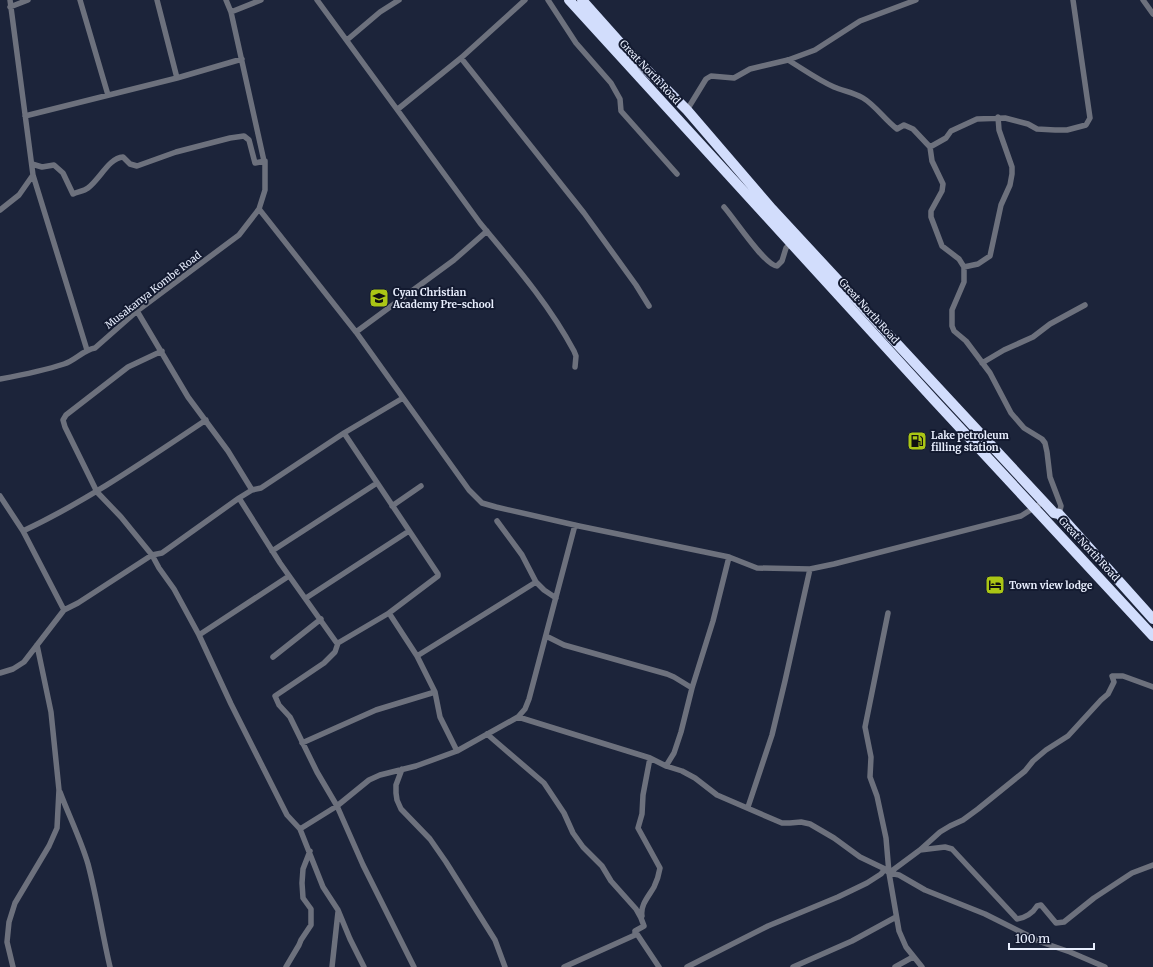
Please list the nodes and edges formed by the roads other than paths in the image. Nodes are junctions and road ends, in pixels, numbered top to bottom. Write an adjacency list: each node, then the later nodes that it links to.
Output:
1 (10, 0): 16 (street)
2 (28, 0): 16 (street)
3 (80, 0): 24 (street)
4 (157, 0): 23 (street)
5 (226, 0): 17 (street)
6 (261, 0): 17 (street)
7 (317, 0): 19 (street)
8 (399, 0): 19 (street)
9 (525, 0): 20 (street)
10 (548, 0): 32 (street)
11 (569, 0): 38 (highway, Great North Road)
12 (582, 0): 26 (highway, Great North Road)
13 (916, 0): 22 (street)
14 (1073, 0): 28 (street)
15 (1143, 0): 18 (street)
16 (10, 6): 27 (street)
17 (231, 12): 21 (street)
18 (1153, 14)
19 (346, 40): 25 (street)
20 (461, 58): 25 (street); 41 (street)
21 (242, 59): 23 (street); 30 (street)
22 (788, 60): 26 (street); 29 (street)
23 (177, 78): 24 (street)
24 (108, 95): 27 (street)
25 (398, 109): 37 (street)
26 (687, 110): 58 (highway, Great North Road)
27 (25, 116): 31 (street)
28 (998, 118): 29 (street); 39 (street)
29 (930, 147): 39 (street)
30 (266, 161): 31 (street); 35 (street, Musakanya Kombe Road)
31 (32, 164): 33 (street)
32 (677, 174)
33 (33, 175): 36 (street); 44 (street)
34 (724, 207): 38 (street)
35 (259, 208): 42 (street, Musakanya Kombe Road); 43 (street)
36 (0, 210)
37 (487, 231): 43 (street); 47 (street)
38 (791, 243): 58 (highway, Great North Road)
39 (964, 267): 46 (street)
40 (1085, 305): 46 (street)
41 (649, 306)
42 (137, 311): 44 (street, Musakanya Kombe Road); 45 (street)
43 (356, 332): 49 (street)
44 (87, 350): 48 (street, Musakanya Kombe Road)
45 (162, 351): 50 (street); 55 (street)
46 (982, 363): 60 (street)
47 (575, 367)
48 (0, 379)
49 (403, 398): 51 (street); 62 (street)
50 (206, 420): 54 (street); 55 (street)
51 (344, 433): 52 (street); 54 (street)
52 (377, 483): 59 (street); 65 (street)
53 (421, 486): 59 (street)
54 (252, 490): 57 (street)
55 (97, 492): 64 (street); 66 (street)
56 (0, 496): 64 (street)
57 (239, 498): 65 (street); 66 (street)
58 (1039, 505): 60 (highway, Great North Road); 68 (street); 80 (highway, Great North Road)
59 (392, 506): 63 (street)
60 (1059, 514): 77 (highway, Great North Road)
61 (497, 521): 70 (street)
62 (575, 525): 67 (street); 72 (street)
63 (409, 531): 71 (street); 74 (street)
64 (23, 532): 73 (street)
65 (272, 551): 69 (street)
66 (152, 555): 73 (street); 78 (street)
67 (729, 556): 68 (street); 87 (street)
68 (810, 569): 98 (street)
69 (289, 576): 71 (street); 78 (street)
70 (536, 582): 72 (street); 83 (street)
71 (306, 598): 76 (street)
72 (556, 598): 79 (street)
73 (64, 610): 82 (street)
74 (389, 613): 81 (street); 83 (street)
75 (888, 613): 103 (street)
76 (321, 619): 81 (street); 84 (street)
77 (1153, 619)
78 (199, 635): 99 (street)
79 (546, 636): 87 (street); 89 (street)
80 (1153, 636)
81 (338, 643): 91 (street)
82 (37, 645): 85 (street); 96 (street)
83 (417, 656): 88 (street)
84 (273, 657)
85 (0, 673)
86 (1153, 686): 100 (street)
87 (692, 688): 94 (street)
88 (435, 692): 91 (street); 92 (street)
89 (518, 717): 90 (street); 93 (street)
90 (487, 734): 92 (street); 106 (street)
91 (302, 743): 97 (street)
92 (457, 751): 95 (street)
93 (650, 758): 94 (street); 106 (street)
94 (666, 766): 98 (street)
95 (402, 769): 97 (street); 115 (street)
96 (59, 790): 109 (street); 110 (street)
97 (337, 806): 99 (street); 114 (street)
98 (748, 807): 103 (street)
99 (300, 829): 101 (street)
100 (920, 850): 102 (street); 103 (street)
101 (310, 852): 104 (street); 111 (street)
102 (1153, 865)
103 (887, 871): 105 (street); 118 (street); 122 (street)
104 (338, 910): 112 (street); 113 (street)
105 (896, 918): 108 (street); 119 (street)
106 (644, 926): 107 (street)
107 (635, 931): 116 (street); 117 (street)
108 (914, 957): 120 (street); 121 (street)
109 (13, 967)
110 (110, 967)
111 (286, 967)
112 (332, 967)
113 (364, 967)
114 (414, 967)
115 (505, 967)
116 (564, 967)
117 (659, 967)
118 (687, 967)
119 (793, 967)
120 (895, 967)
121 (922, 967)
122 (1105, 967)

